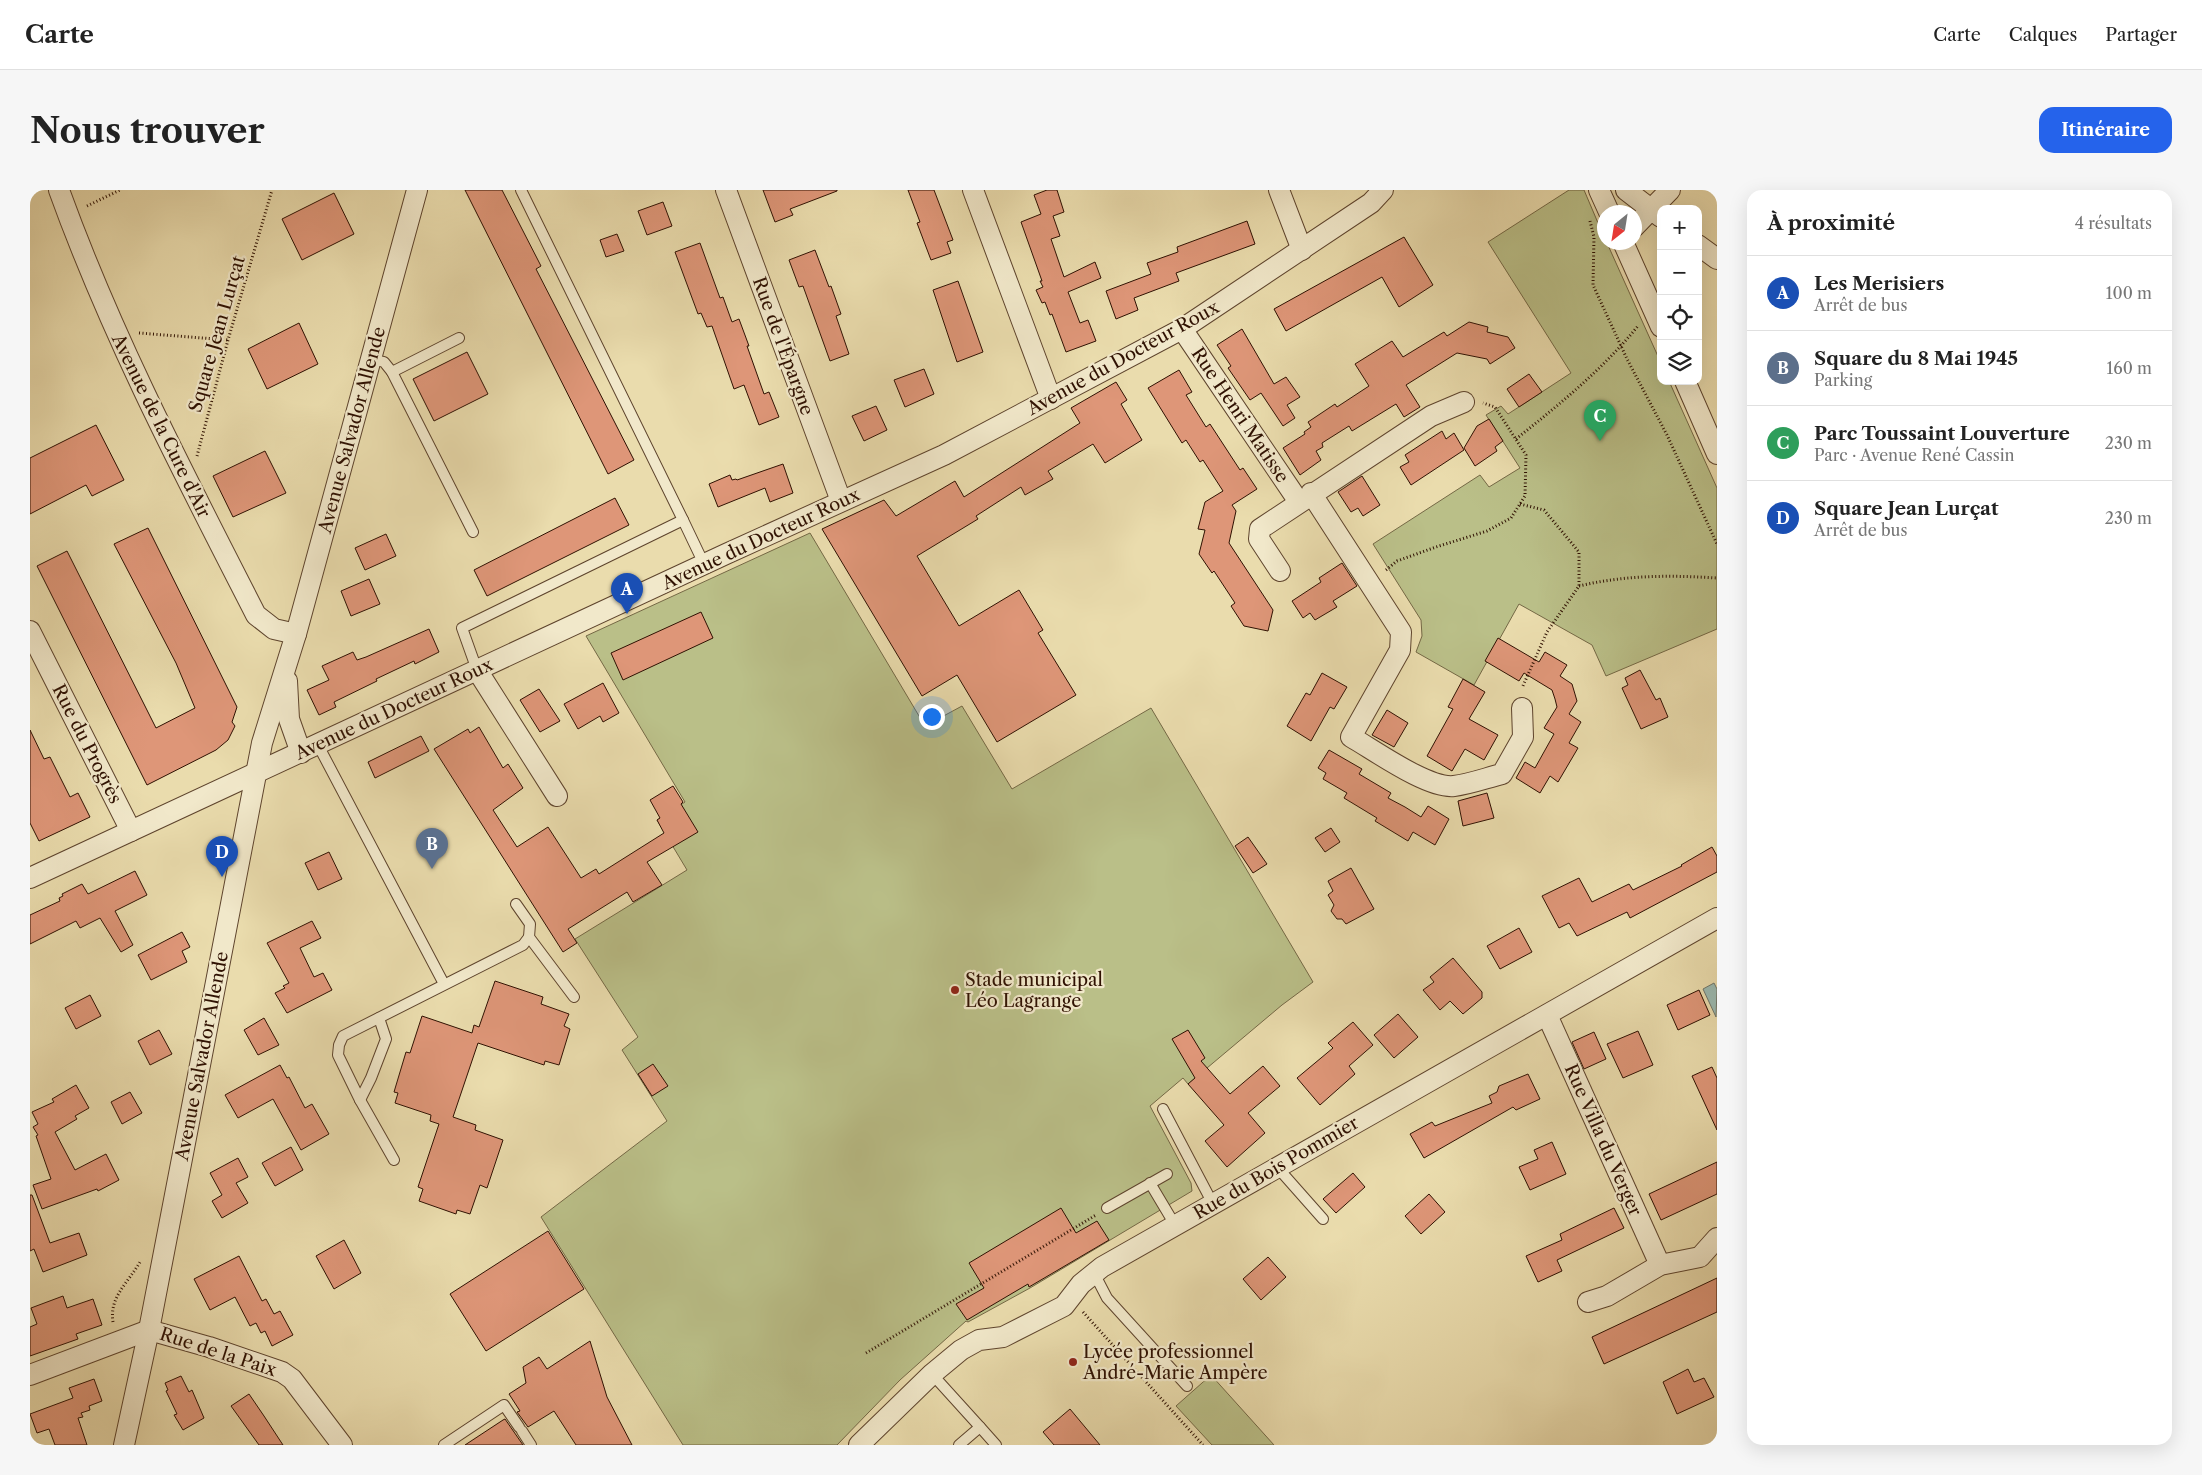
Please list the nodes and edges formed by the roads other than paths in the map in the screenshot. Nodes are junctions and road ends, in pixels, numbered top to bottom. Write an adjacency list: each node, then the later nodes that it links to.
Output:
1 (59, 190): 34 (street, Avenue de la Cure d'Air)
2 (417, 190): 21 (street, Avenue Salvador Allende)
3 (522, 190): 29 (lane)
4 (726, 190): 28 (street, Rue de l'Épargne)
5 (973, 190): 24 (street)
6 (1279, 190): 15 (street)
7 (1383, 190): 15 (street, Avenue du Docteur Roux)
8 (1599, 190): 11 (street)
9 (1626, 190): 12 (street)
10 (1670, 190): 12 (street)
11 (1606, 205)
12 (1656, 214): 13 (street)
13 (1642, 223)
14 (1702, 248): 17 (street)
15 (1302, 250): 19 (street, Avenue du Docteur Roux)
16 (1627, 250): 18 (street)
17 (1717, 259)
18 (1657, 318)
19 (1182, 329): 24 (street, Avenue du Docteur Roux); 27 (street, Rue Henri Matisse)
20 (459, 338): 22 (lane)
21 (371, 359): 22 (lane); 34 (street, Avenue Salvador Allende)
22 (392, 372): 30 (lane)
23 (1687, 385): 26 (street)
24 (1051, 399): 28 (street, Avenue du Docteur Roux)
25 (1464, 402): 27 (street)
26 (1717, 454)
27 (1305, 498): 32 (street, Rue Henri Matisse); 37 (street, Rue Henri Matisse)
28 (841, 501): 31 (street, Avenue du Docteur Roux)
29 (683, 520): 31 (lane); 36 (lane)
30 (473, 532)
31 (704, 564): 36 (street, Avenue du Docteur Roux)
32 (1280, 571)
33 (30, 631): 41 (street, Rue du Progrès)
34 (296, 634): 35 (street, Avenue Salvador Allende)
35 (286, 670): 38 (street, Avenue Salvador Allende); 39 (street, Avenue Salvador Allende)
36 (477, 670): 38 (street, Avenue du Docteur Roux); 40 (street)
37 (1522, 708)
38 (310, 749): 39 (street, Avenue du Docteur Roux); 46 (lane)
39 (257, 774): 41 (street, Avenue du Docteur Roux); 64 (street, Avenue Salvador Allende)
40 (557, 796)
41 (131, 831): 42 (street, Avenue du Docteur Roux)
42 (30, 878)
43 (516, 904): 45 (lane)
44 (1717, 918): 48 (street, Rue du Bois Pommier)
45 (529, 937): 46 (lane); 47 (lane)
46 (444, 984): 49 (lane)
47 (574, 997)
48 (1547, 1015): 53 (street, Rue du Bois Pommier); 61 (street, Rue Villa du Verger)
49 (379, 1018): 50 (lane); 50 (lane)
50 (360, 1100): 52 (lane)
51 (1163, 1109): 56 (lane)
52 (394, 1160)
53 (1277, 1167): 56 (street, Rue du Bois Pommier); 58 (lane)
54 (1167, 1174): 55 (lane)
55 (1150, 1183): 57 (lane); 59 (lane)
56 (1213, 1204): 59 (street, Rue du Bois Pommier)
57 (1107, 1208)
58 (1324, 1219)
59 (1175, 1225): 62 (street, Rue du Bois Pommier)
60 (1717, 1238): 61 (street)
61 (1660, 1265): 63 (street)
62 (1094, 1274): 65 (street, Rue du Bois Pommier); 67 (lane)
63 (1588, 1302)
64 (149, 1330): 66 (street); 69 (street, Avenue Salvador Allende); 70 (street, Rue de la Paix)
65 (932, 1374): 68 (lane); 73 (street, Rue du Bois Pommier)
66 (30, 1375)
67 (1187, 1386)
68 (980, 1427): 74 (lane); 75 (lane)
69 (124, 1445)
70 (342, 1445)
71 (444, 1445): 72 (lane)
72 (531, 1445)
73 (859, 1445)
74 (959, 1445)
75 (996, 1445)

